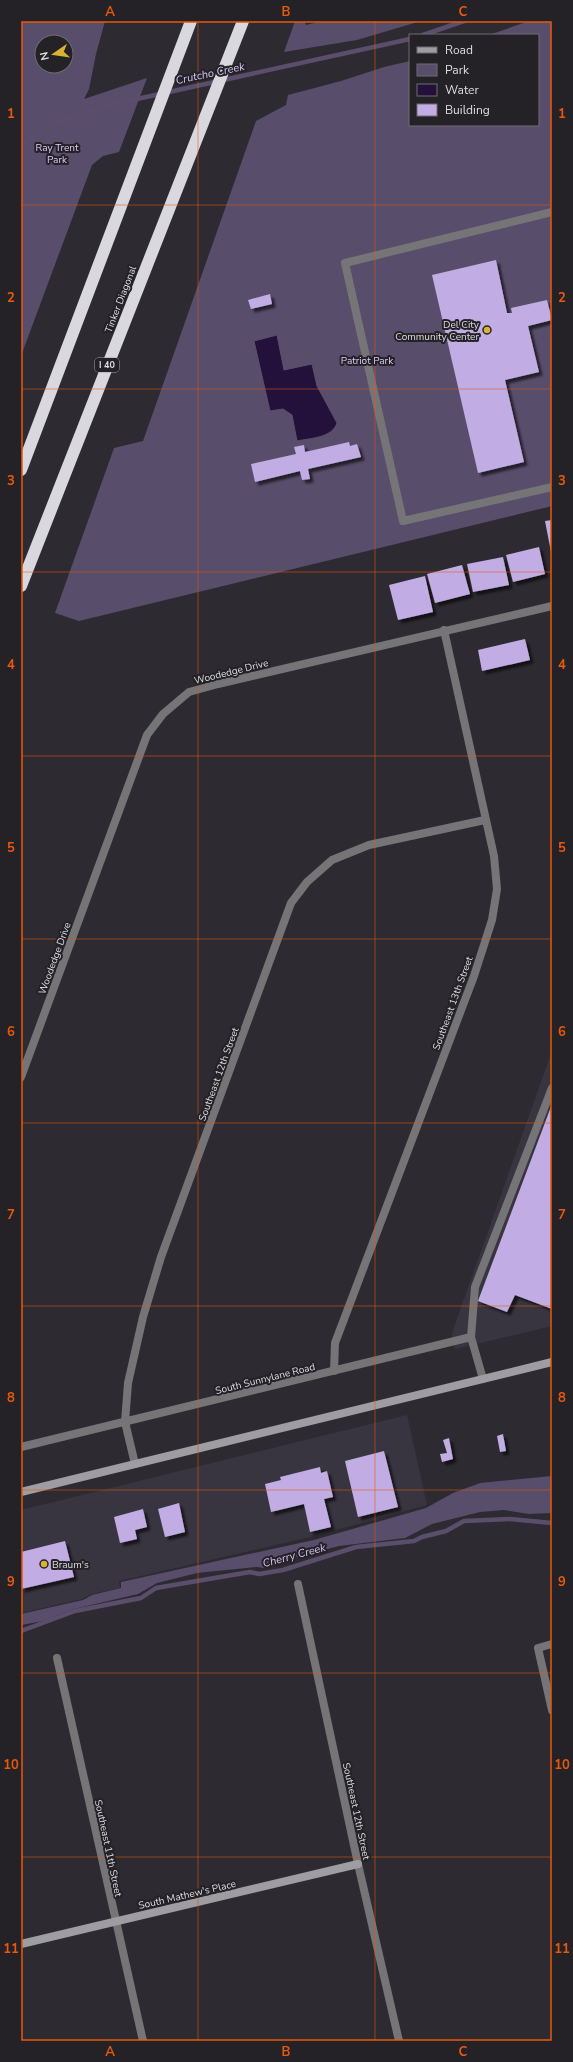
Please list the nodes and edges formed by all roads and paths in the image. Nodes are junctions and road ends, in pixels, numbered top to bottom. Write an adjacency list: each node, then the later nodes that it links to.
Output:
1 (191, 21): 4 (highway)
2 (243, 21): 6 (highway, Tinker Diagonal / I 40)
3 (552, 212): 5 (street)
4 (21, 470)
5 (552, 487)
6 (21, 586)
7 (552, 606): 8 (street, Woodedge Drive)
8 (444, 630): 9 (street, Southeast 13th Street); 10 (street, Woodedge Drive)
9 (485, 820): 14 (street, Southeast 13th Street); 16 (street, Southeast 12th Street)
10 (21, 1077)
11 (552, 1088): 12 (street)
12 (471, 1337): 14 (street, South Sunnylane Road); 15 (street)
13 (552, 1362): 15 (main road)
14 (334, 1371): 16 (street, South Sunnylane Road)
15 (483, 1379): 18 (main road)
16 (125, 1422): 17 (street, South Sunnylane Road); 18 (street, Southeast 12th Street)
17 (21, 1447)
18 (135, 1464): 19 (main road)
19 (21, 1492)
20 (298, 1584): 24 (street, Southeast 12th Street)
21 (552, 1644): 23 (street)
22 (57, 1658): 25 (street, Southeast 11th Street)
23 (552, 1710)
24 (358, 1864): 25 (main road, South Mathew's Place); 28 (street, Southeast 12th Street)
25 (115, 1921): 26 (main road, South Mathew's Place); 27 (street, Southeast 11th Street)
26 (21, 1944)
27 (143, 2041)
28 (399, 2041)

